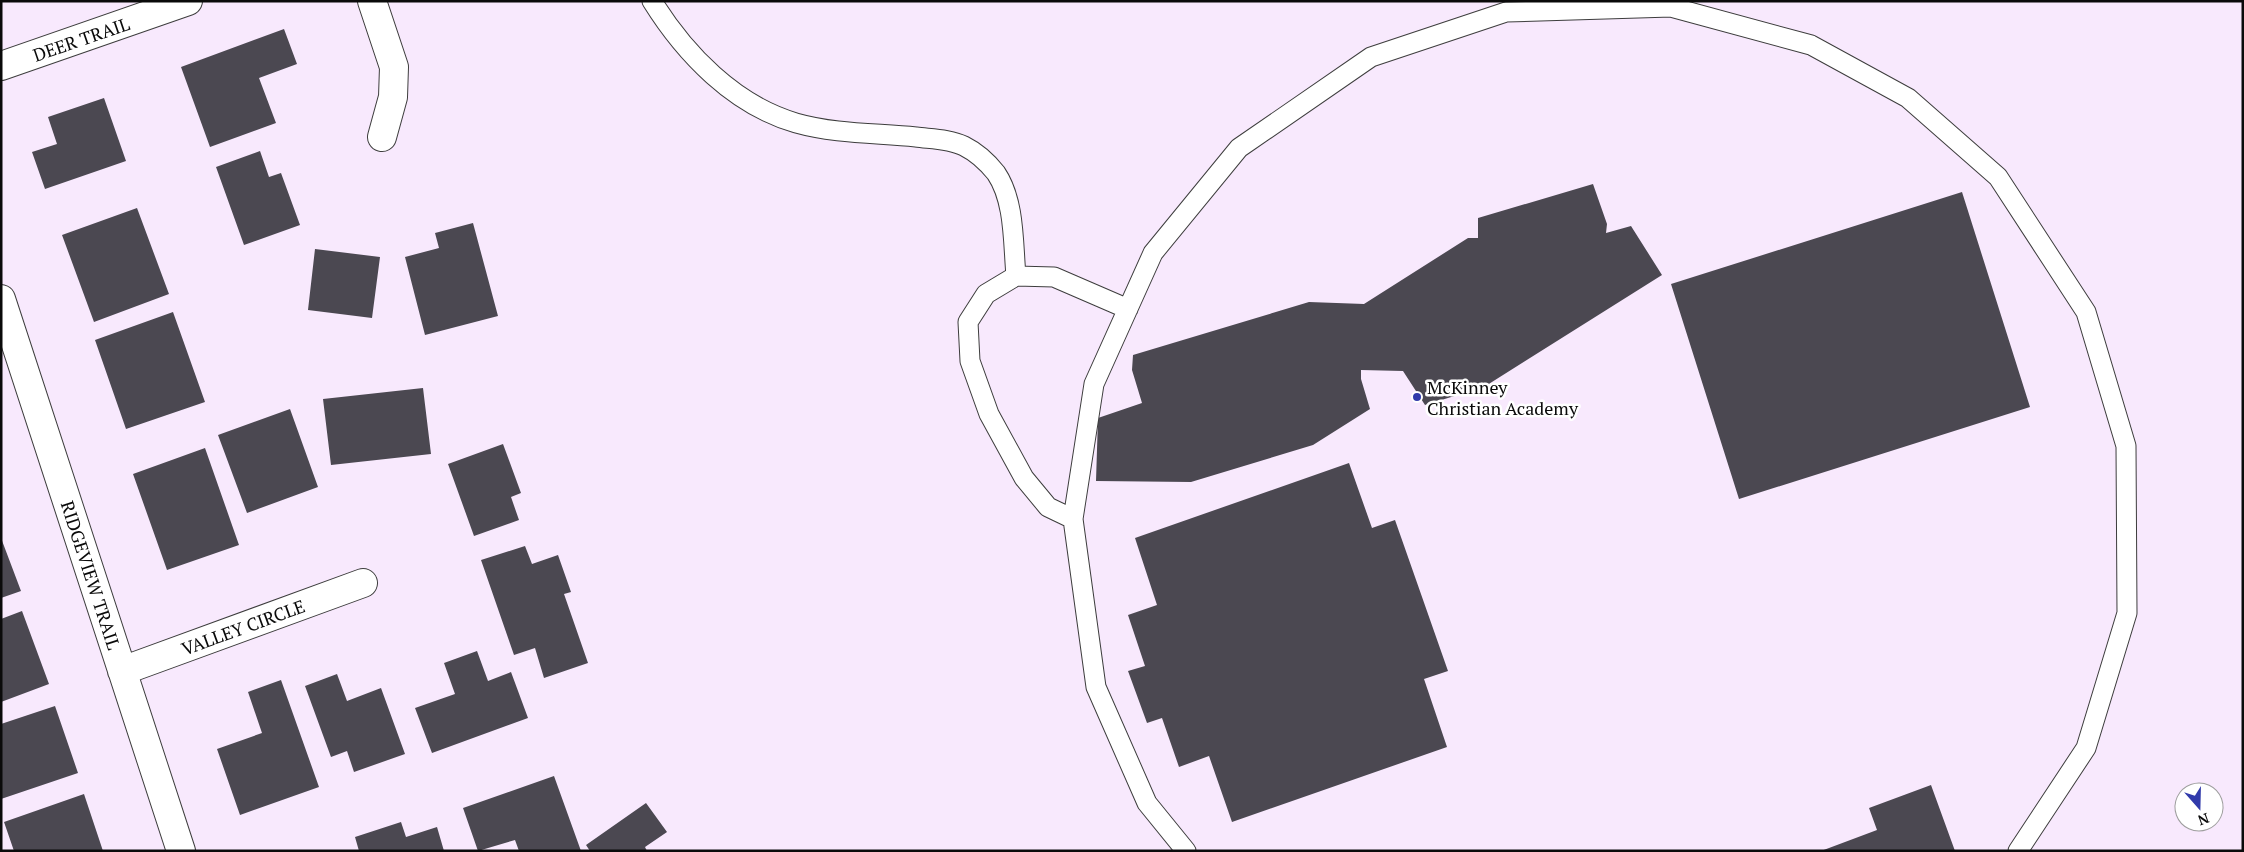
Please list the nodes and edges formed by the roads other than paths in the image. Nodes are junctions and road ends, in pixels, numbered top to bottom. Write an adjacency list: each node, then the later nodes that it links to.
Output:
1 (188, 1): 4 (street, DEER TRAIL)
2 (372, 1): 5 (street)
3 (652, 1): 6 (lane)
4 (1, 66)
5 (382, 138)
6 (1016, 276): 8 (lane); 9 (lane)
7 (1, 299): 11 (street, RIDGEVIEW TRAIL)
8 (1128, 309): 9 (lane); 14 (lane)
9 (1073, 519): 13 (lane)
10 (363, 583): 11 (street, VALLEY CIRCLE)
11 (122, 671): 12 (street, RIDGEVIEW TRAIL)
12 (181, 851)
13 (1186, 851)
14 (2018, 851)

